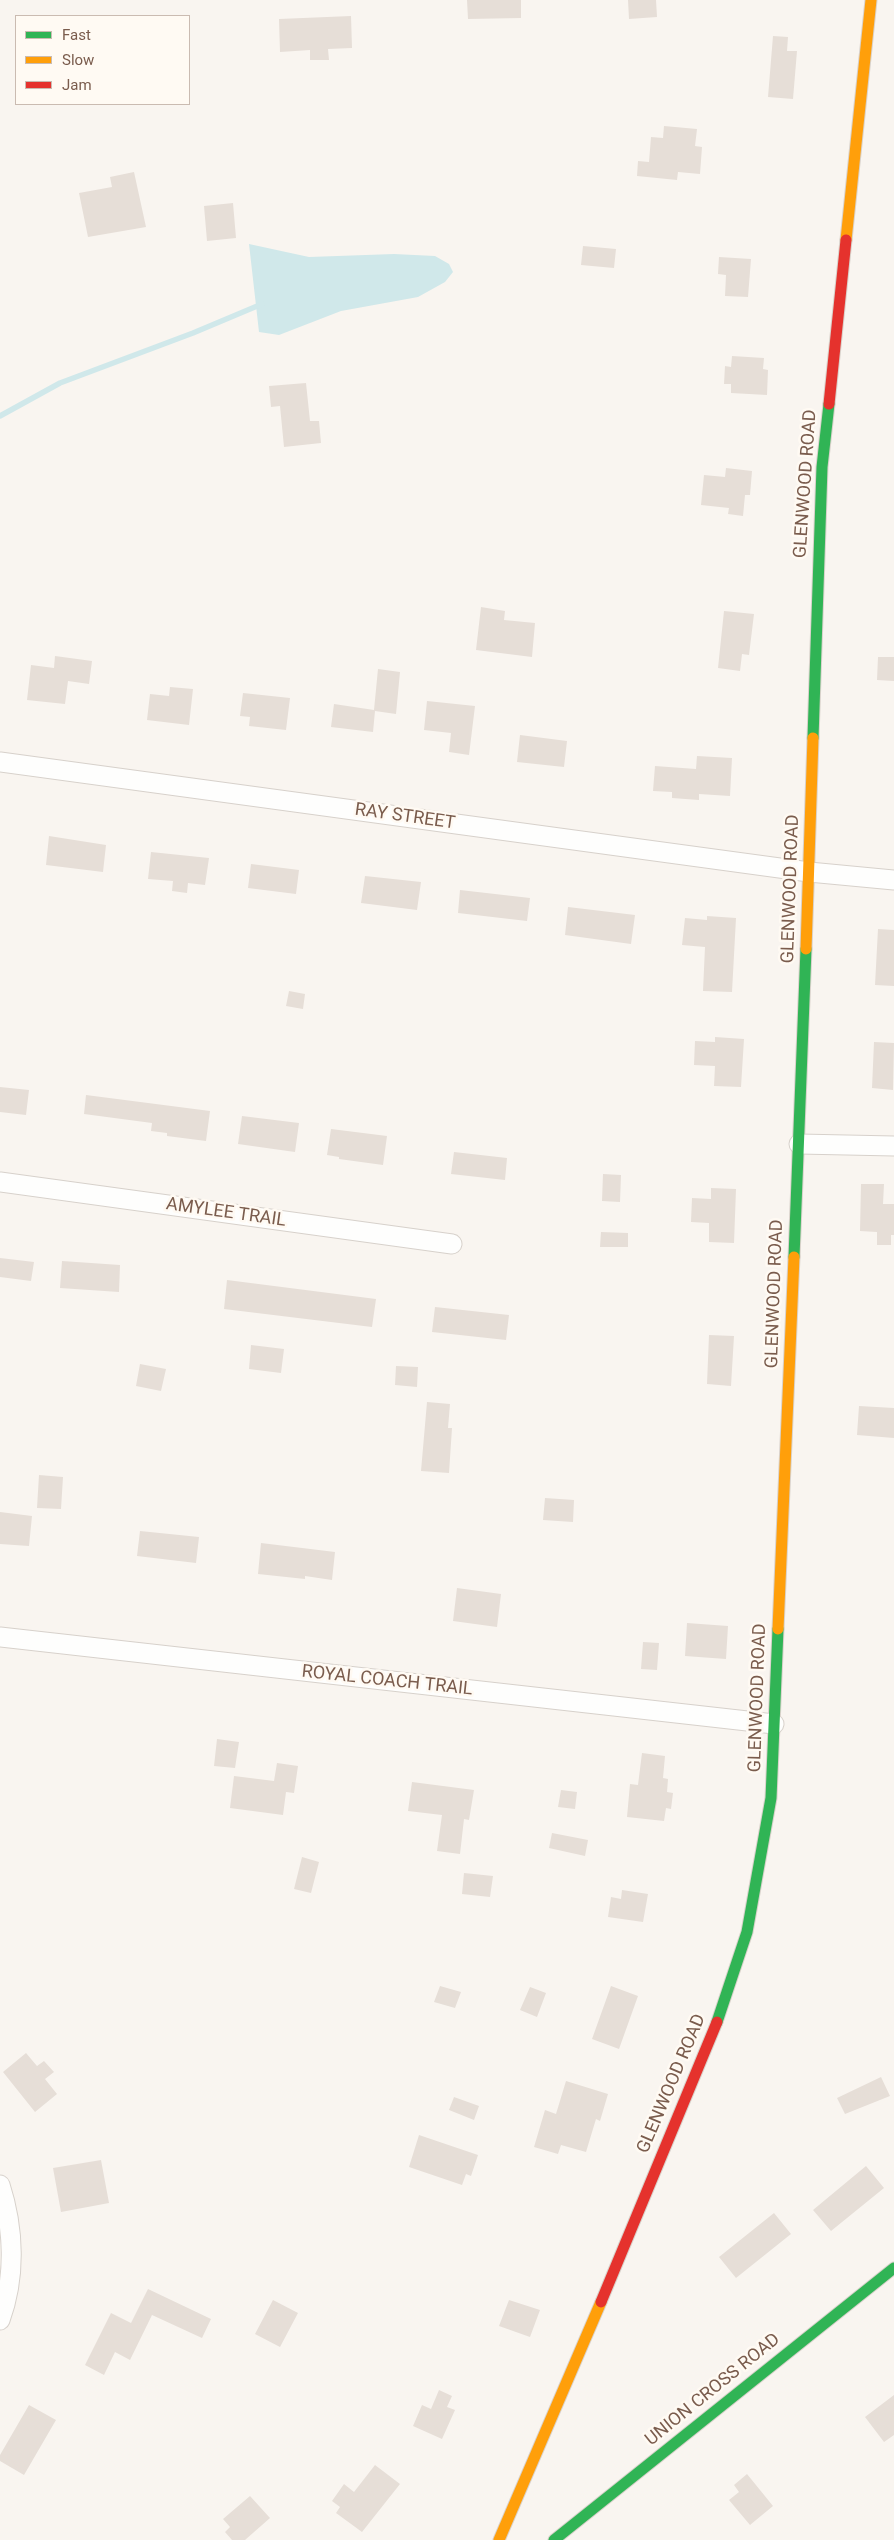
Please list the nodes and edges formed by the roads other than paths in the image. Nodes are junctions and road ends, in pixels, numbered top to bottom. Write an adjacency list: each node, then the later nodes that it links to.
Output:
1 (871, 0): 3 (street, GLENWOOD ROAD)
2 (0, 762): 3 (street, RAY STREET)
3 (809, 872): 4 (street, RAY STREET); 5 (street, GLENWOOD ROAD)
4 (894, 880)
5 (799, 1144): 6 (street); 10 (street, GLENWOOD ROAD)
6 (894, 1146)
7 (0, 1182): 8 (street, AMYLEE TRAIL)
8 (452, 1244)
9 (0, 1637): 10 (street, ROYAL COACH TRAIL)
10 (774, 1724): 14 (street, GLENWOOD ROAD)
11 (0, 2185): 13 (street)
12 (894, 2268): 15 (street, UNION CROSS ROAD)
13 (0, 2320)
14 (499, 2540)
15 (554, 2540)

